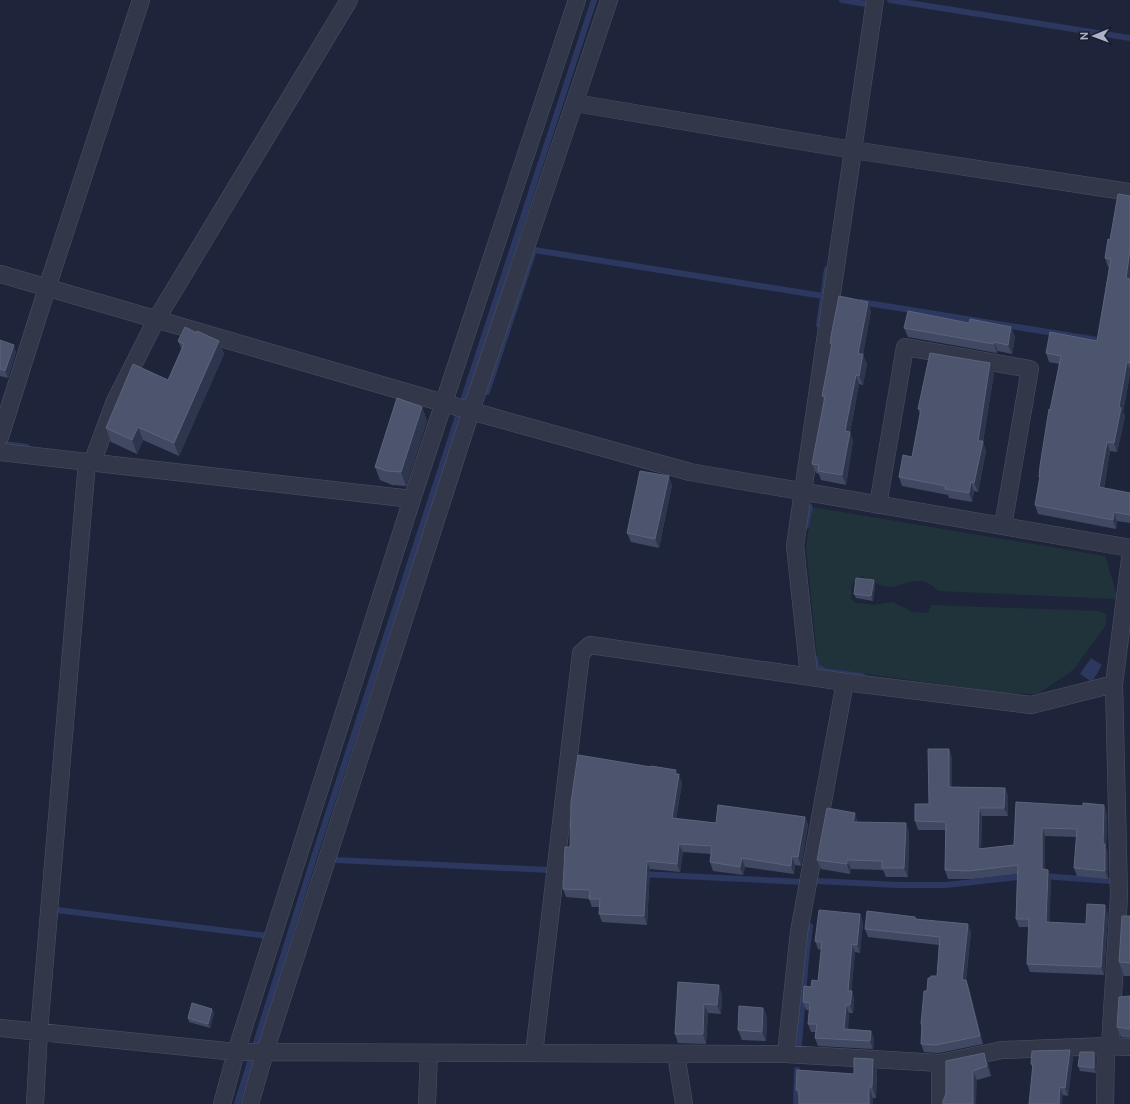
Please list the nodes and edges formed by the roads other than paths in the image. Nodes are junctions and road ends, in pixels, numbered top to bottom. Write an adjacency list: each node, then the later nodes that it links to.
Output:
1 (141, 0): 10 (street)
2 (349, 0): 11 (street)
3 (577, 0): 12 (street)
4 (609, 0): 6 (street)
5 (875, 0): 7 (street)
6 (575, 103): 7 (street); 13 (street)
7 (853, 150): 8 (street); 17 (street)
8 (1130, 192)
9 (0, 274): 10 (street)
10 (47, 288): 11 (street); 14 (street)
11 (156, 320): 12 (street); 16 (street)
12 (446, 403): 13 (street); 18 (street)
13 (469, 411): 17 (street); 32 (street)
14 (0, 437)
15 (0, 452): 16 (street)
16 (89, 463): 18 (street); 28 (street)
17 (804, 492): 19 (street); 23 (street)
18 (412, 499): 31 (street)
19 (878, 505): 20 (street); 20 (street)
20 (1004, 526): 21 (street)
21 (1130, 548)
22 (1130, 559): 25 (street)
23 (809, 676): 24 (street); 34 (street)
24 (845, 682): 25 (street); 36 (street)
25 (1114, 684): 26 (street)
26 (1124, 896): 29 (street)
27 (0, 1028): 28 (street)
28 (39, 1031): 31 (street); 38 (street)
29 (1108, 1046): 30 (street); 37 (street); 44 (street)
30 (1130, 1046)
31 (240, 1052): 32 (street); 39 (street)
32 (264, 1052): 33 (street); 40 (street)
33 (429, 1053): 34 (street); 41 (street)
34 (534, 1053): 35 (street)
35 (676, 1054): 36 (street); 42 (street)
36 (786, 1054): 37 (street)
37 (940, 1063): 43 (street)
38 (35, 1104)
39 (222, 1104)
40 (250, 1104)
41 (428, 1104)
42 (684, 1104)
43 (940, 1104)
44 (1105, 1104)

